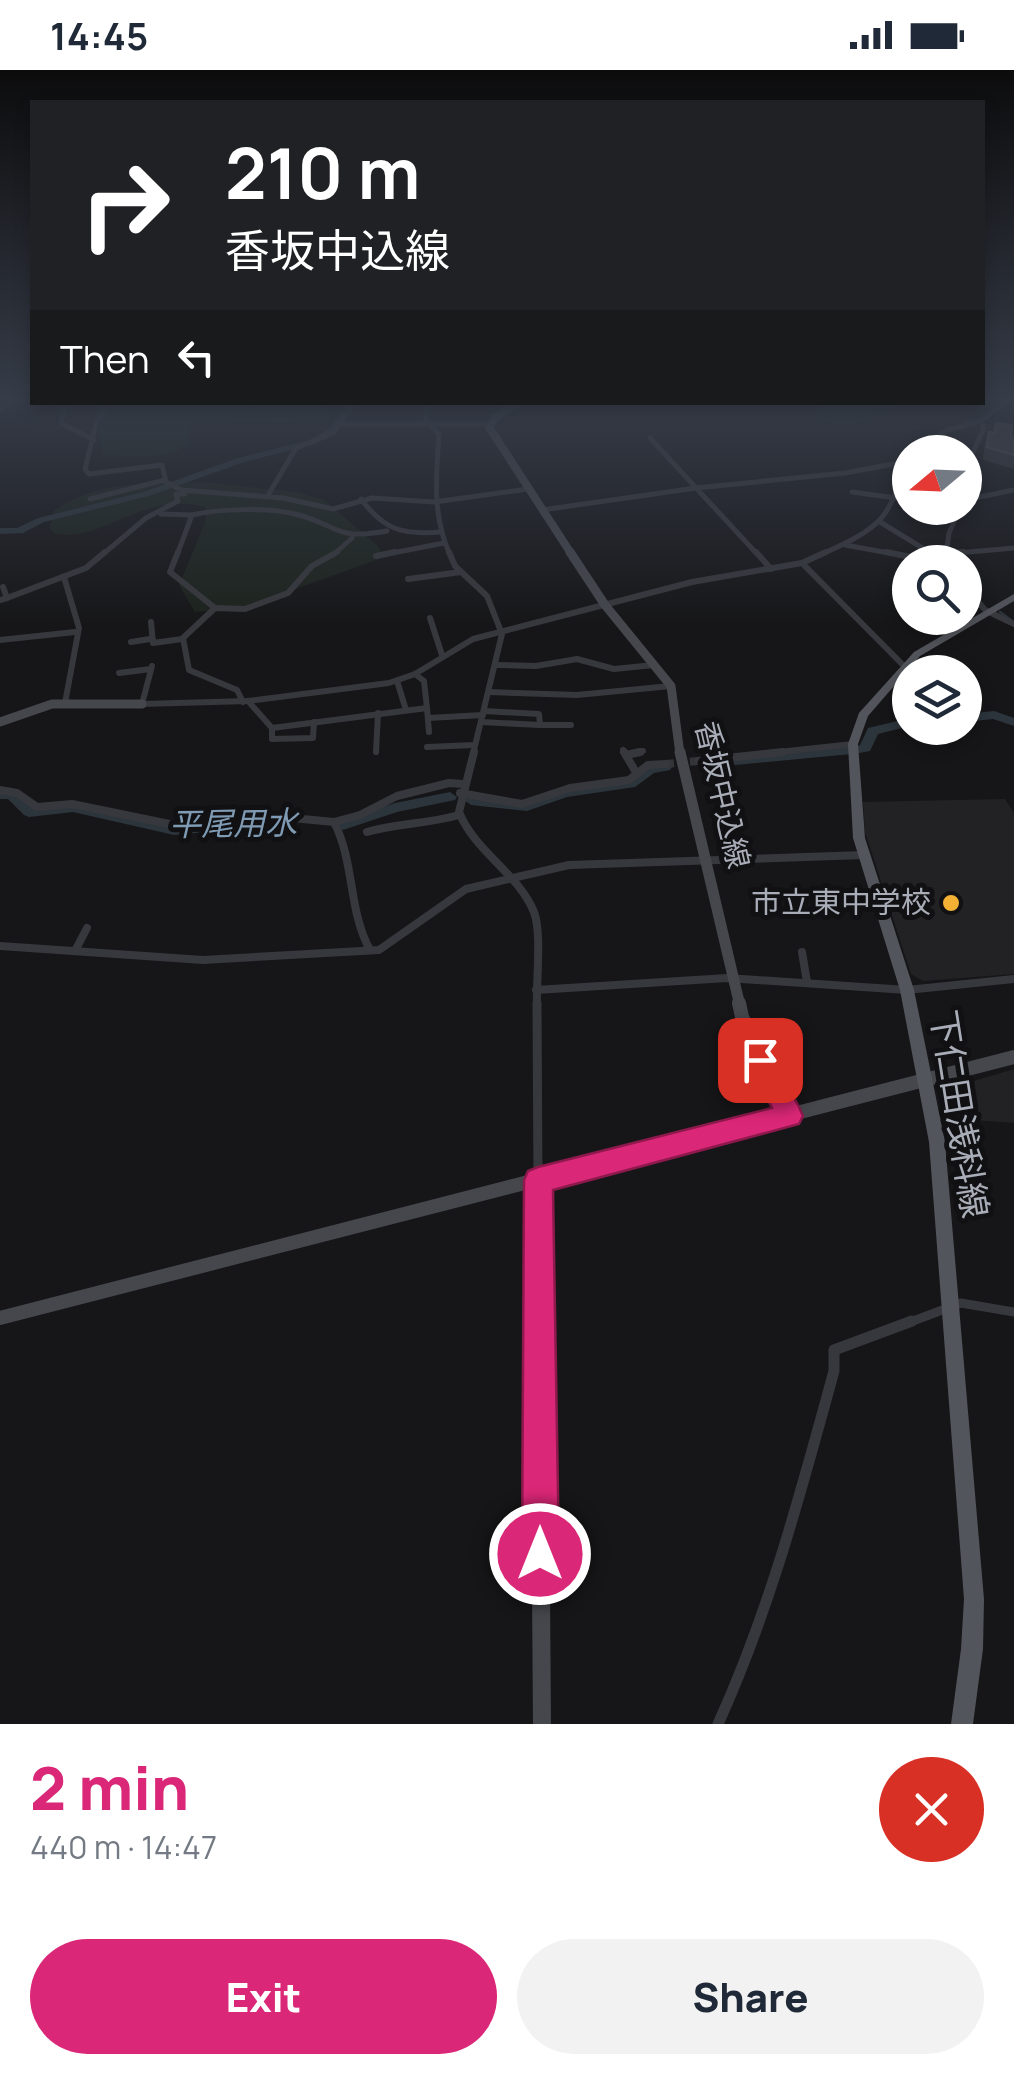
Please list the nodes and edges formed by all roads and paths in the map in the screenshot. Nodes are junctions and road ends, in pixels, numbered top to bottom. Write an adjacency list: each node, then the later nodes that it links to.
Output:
1 (167, 473): 7 (street)
2 (281, 473): 13 (street)
3 (435, 473): 18 (street)
4 (518, 473): 9 (main road, 香坂中込線)
5 (682, 473): 8 (street)
6 (853, 473): 8 (street)
7 (168, 483): 12 (street); 16 (street)
8 (696, 488): 20 (street); 35 (street)
9 (528, 489): 18 (street); 20 (main road, 香坂中込線)
10 (1014, 490): 15 (street)
11 (852, 492): 14 (street)
12 (203, 494): 13 (street); 21 (street)
13 (267, 497): 17 (street)
14 (892, 497)
15 (982, 497)
16 (90, 499)
17 (361, 500): 18 (street); 24 (street)
18 (436, 502): 25 (street)
19 (892, 504): 23 (street)
20 (542, 510): 43 (main road, 香坂中込線)
21 (158, 512): 22 (street); 37 (street)
22 (191, 514): 26 (street); 44 (street)
23 (880, 522): 28 (street); 29 (street)
24 (387, 530): 25 (street); 26 (street)
25 (440, 532): 27 (street)
26 (352, 538): 44 (street)
27 (444, 543): 33 (street); 36 (street)
28 (844, 545): 31 (street); 34 (street)
29 (920, 545)
30 (1014, 548): 32 (street)
31 (892, 554)
32 (982, 554)
33 (376, 556)
34 (802, 563): 35 (street); 56 (street)
35 (770, 569): 43 (street)
36 (460, 572): 38 (street); 50 (street)
37 (64, 577): 41 (street); 49 (street)
38 (408, 579)
39 (2, 587): 41 (street)
40 (1014, 597): 45 (main road, 下仁田浅科線)
41 (4, 599)
42 (982, 604): 45 (street)
43 (605, 605): 50 (street); 59 (main road, 香坂中込線)
44 (214, 608): 53 (street)
45 (988, 611): 48 (street); 57 (main road, 下仁田浅科線)
46 (430, 618): 55 (street)
47 (151, 622): 51 (street)
48 (1014, 624)
49 (75, 632): 52 (street); 67 (street)
50 (501, 632): 55 (street); 58 (street)
51 (150, 639): 53 (street); 54 (street)
52 (0, 640)
53 (182, 640): 66 (street)
54 (131, 642)
55 (442, 655): 61 (street)
56 (893, 655)
57 (917, 655)
58 (496, 664): 59 (street); 65 (street)
59 (657, 665): 64 (main road, 香坂中込線)
60 (119, 672): 68 (street)
61 (415, 674): 62 (street); 69 (street)
62 (397, 681): 66 (street); 70 (street)
63 (892, 682): 79 (main road, 下仁田浅科線)
64 (672, 686): 65 (street); 93 (main road, 香坂中込線)
65 (489, 692): 72 (street)
66 (246, 702): 68 (street); 77 (street)
67 (65, 703): 68 (main road); 74 (main road)
68 (142, 704)
69 (427, 708): 70 (street); 73 (street)
70 (406, 710): 71 (street)
71 (378, 713): 75 (street); 82 (street)
72 (482, 716): 73 (street); 76 (street); 80 (street)
73 (428, 718): 78 (street)
74 (0, 722)
75 (314, 722): 77 (street); 77 (street)
76 (571, 725)
77 (272, 728)
78 (430, 732)
79 (853, 744): 84 (street); 92 (main road, 下仁田浅科線)
80 (474, 746): 81 (street); 87 (street)
81 (428, 747)
82 (376, 752)
83 (644, 752): 86 (street)
84 (699, 761)
85 (666, 764): 86 (street)
86 (636, 774): 87 (street)
87 (462, 789): 89 (street); 90 (street)
88 (0, 790): 90 (street)
89 (459, 815): 91 (street); 94 (street)
90 (334, 822): 98 (street)
91 (367, 832)
92 (864, 855): 93 (street); 104 (main road, 下仁田浅科線)
93 (708, 860): 94 (street); 100 (main road, 香坂中込線)
94 (512, 881): 98 (street); 103 (street)
95 (87, 928): 97 (street)
96 (0, 946): 97 (street)
97 (76, 949): 98 (street)
98 (370, 950)
99 (802, 952): 102 (street)
100 (734, 979): 102 (street); 103 (street); 107 (main road, 香坂中込線)
101 (1014, 979): 104 (street)
102 (808, 982): 104 (street)
103 (536, 990): 108 (street)
104 (907, 990): 106 (main road, 下仁田浅科線)
105 (1014, 1057): 106 (main road)
106 (926, 1082): 107 (main road); 109 (main road, 下仁田浅科線)
107 (790, 1116): 108 (main road)
108 (538, 1180): 111 (main road); 112 (main road)
109 (950, 1306): 110 (street); 113 (street); 114 (main road, 下仁田浅科線)
110 (1014, 1312)
111 (0, 1318)
112 (542, 1724)
113 (718, 1724)
114 (962, 1724)

